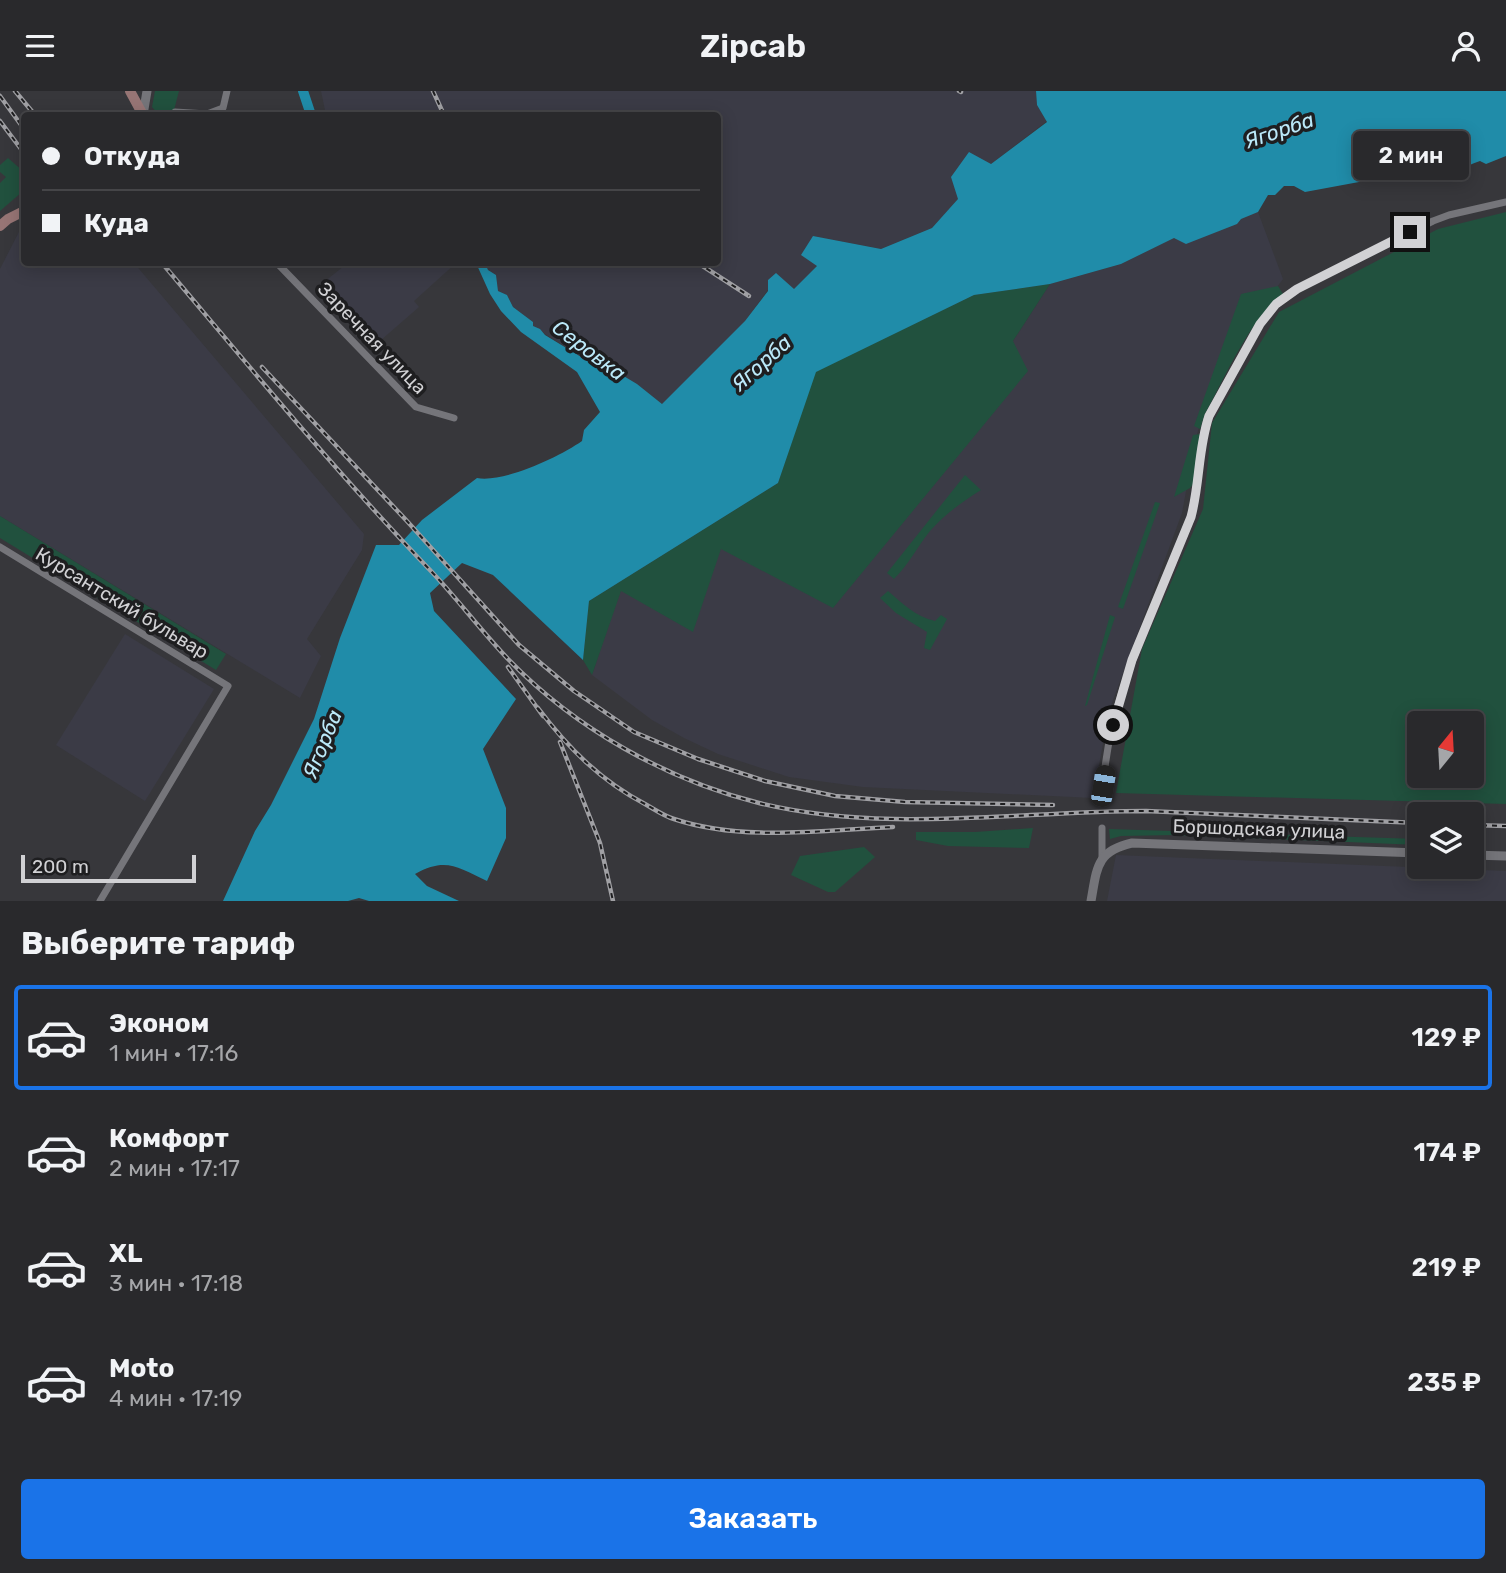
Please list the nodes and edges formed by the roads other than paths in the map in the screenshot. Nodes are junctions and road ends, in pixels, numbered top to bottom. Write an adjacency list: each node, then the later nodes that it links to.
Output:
1 (130, 91): 4 (main road)
2 (147, 91): 5 (street)
3 (226, 91): 6 (street)
4 (141, 112)
5 (144, 112)
6 (212, 112)
7 (1506, 202): 13 (street)
8 (21, 212): 9 (main road)
9 (0, 226)
10 (280, 266): 11 (street, Заречная улица)
11 (454, 418)
12 (0, 547): 19 (street, Курсантский бульвар)
13 (1103, 793)
14 (1101, 828): 18 (street)
15 (1407, 853): 18 (street, Боршодская улица)
16 (1484, 855): 17 (street)
17 (1506, 856)
18 (1102, 858): 20 (street)
19 (100, 901)
20 (1091, 901)

